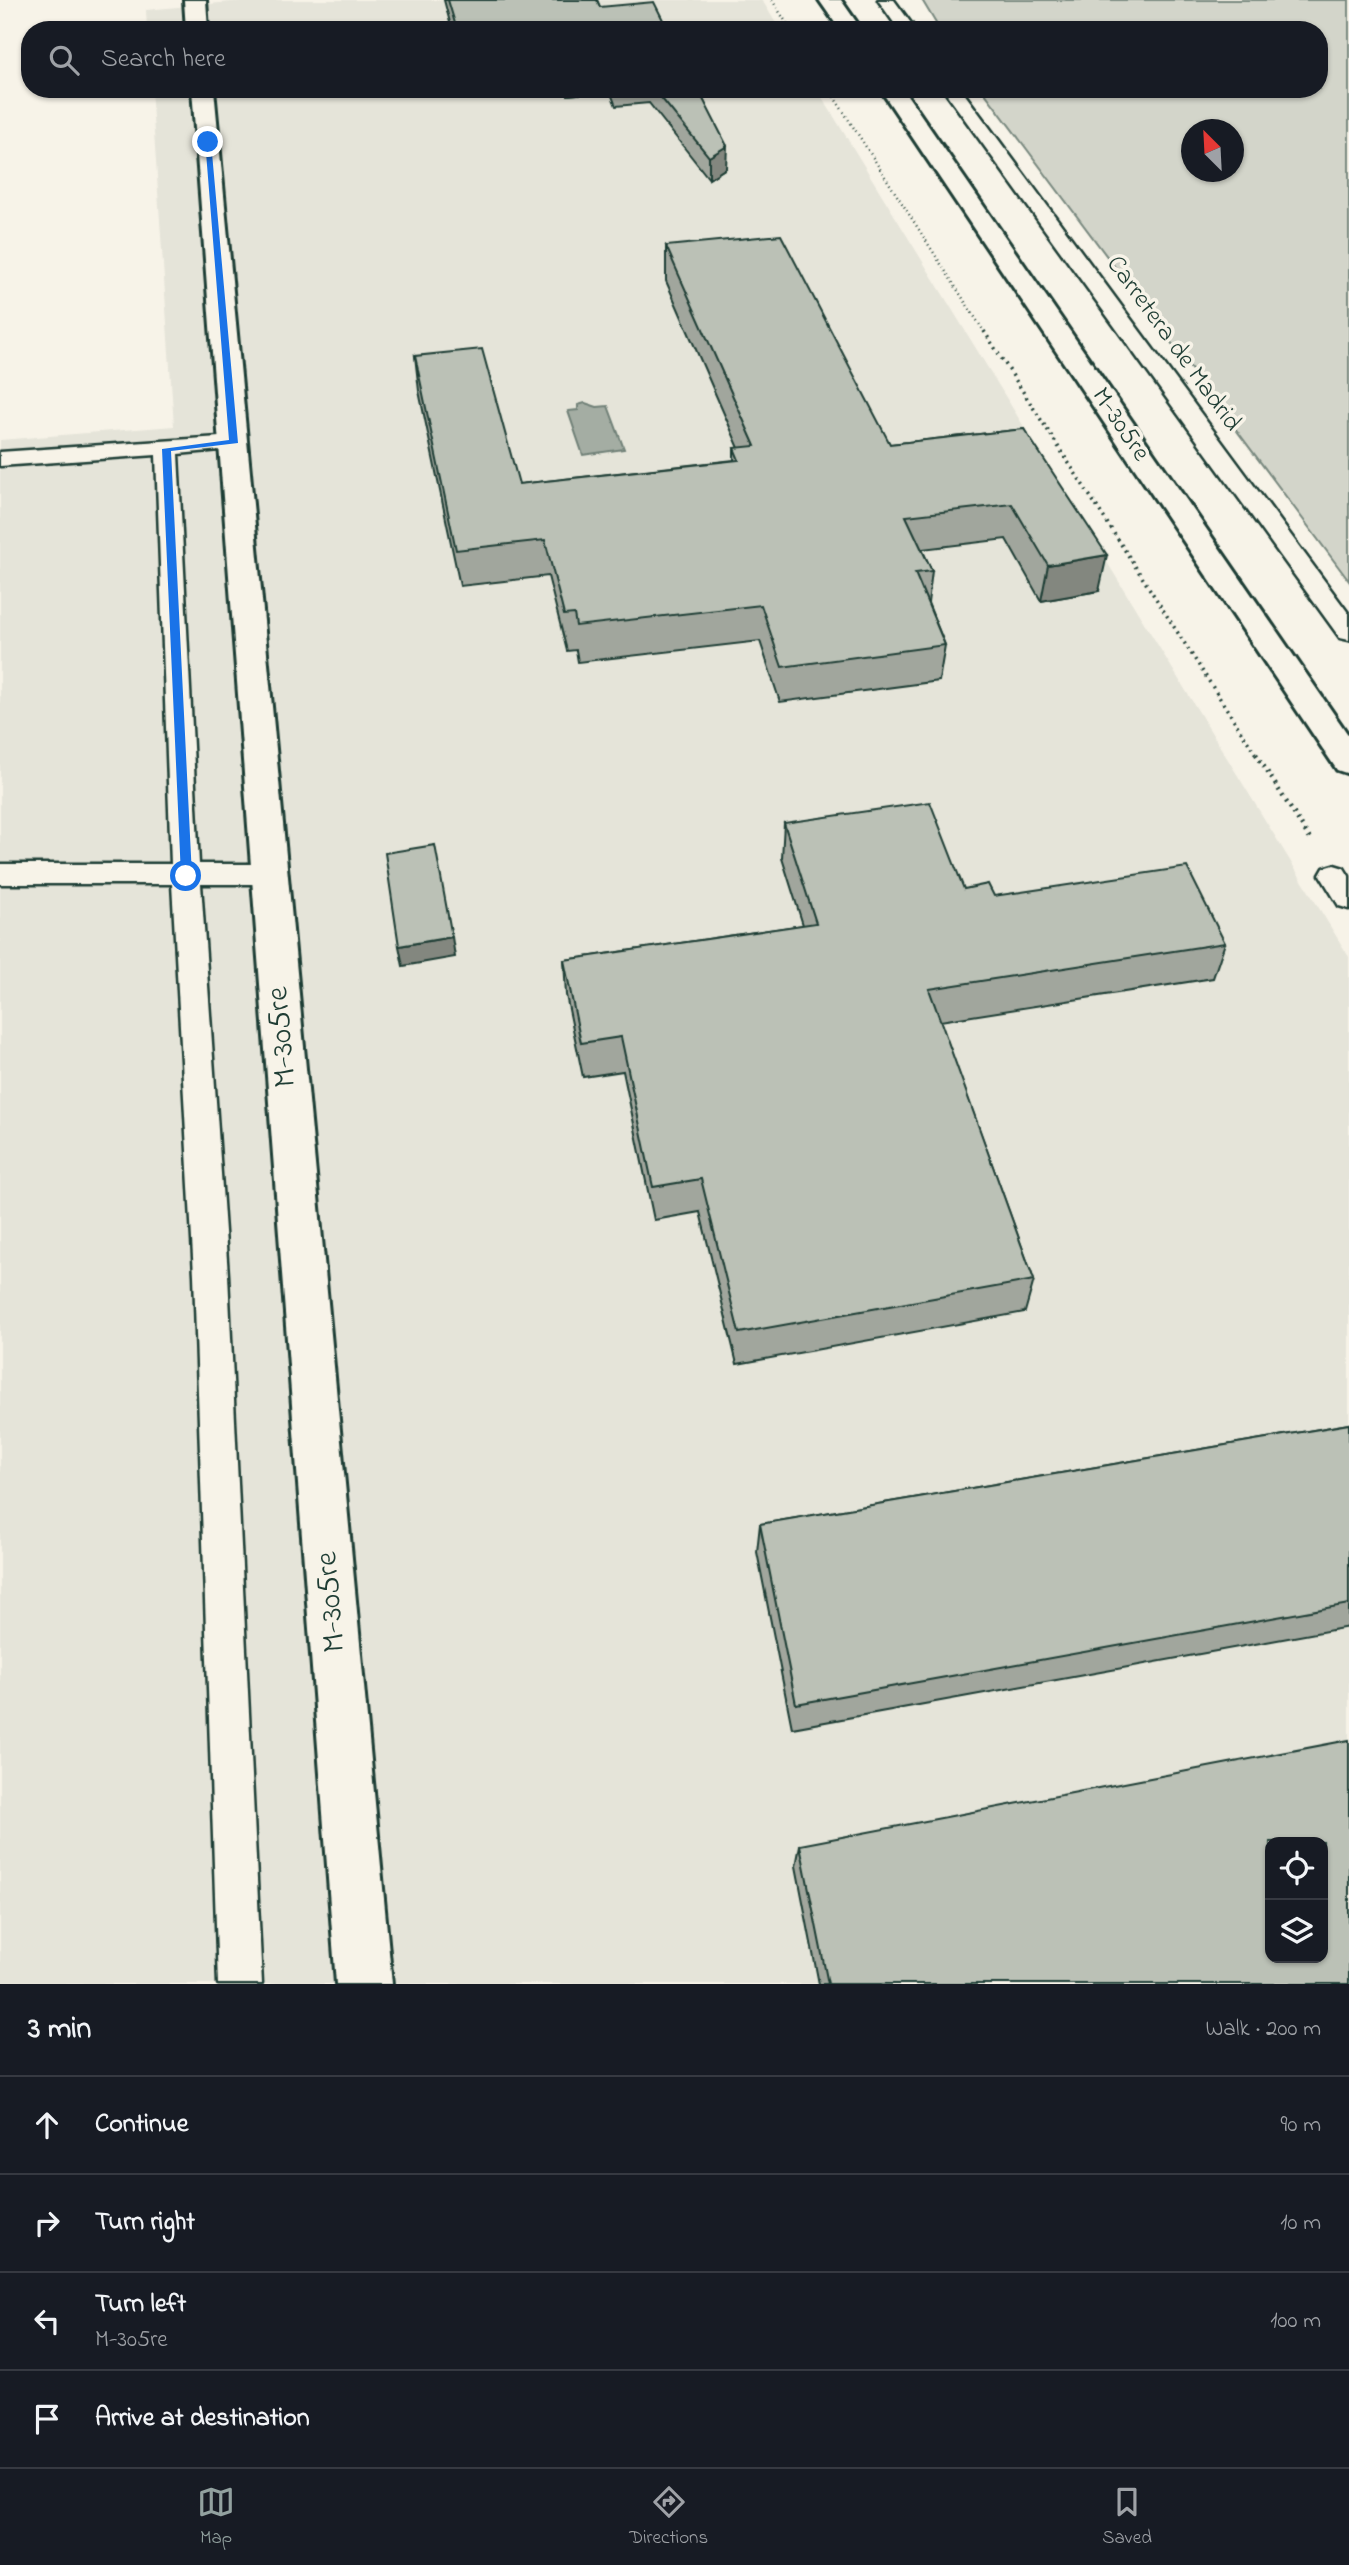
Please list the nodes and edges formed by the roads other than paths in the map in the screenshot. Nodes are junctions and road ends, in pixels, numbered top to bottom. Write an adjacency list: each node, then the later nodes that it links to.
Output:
1 (195, 0): 5 (main road)
2 (830, 0): 6 (main road)
3 (886, 0): 7 (lane)
4 (901, 0): 8 (lane)
5 (196, 21)
6 (844, 21)
7 (901, 21)
8 (915, 21)
9 (204, 98): 12 (main road, M-305re)
10 (897, 98): 16 (main road, M-305re)
11 (959, 98): 15 (lane, Carretera de Madrid)
12 (234, 443): 13 (lane); 18 (main road, M-305re)
13 (167, 449): 14 (lane); 20 (lane)
14 (0, 459)
15 (1349, 632)
16 (1349, 762)
17 (0, 874): 20 (lane)
18 (270, 874): 20 (lane); 23 (main road, M-305re)
19 (1334, 875): 21 (lane)
20 (186, 876): 22 (lane)
21 (1349, 900)
22 (240, 1984)
23 (364, 1984)

